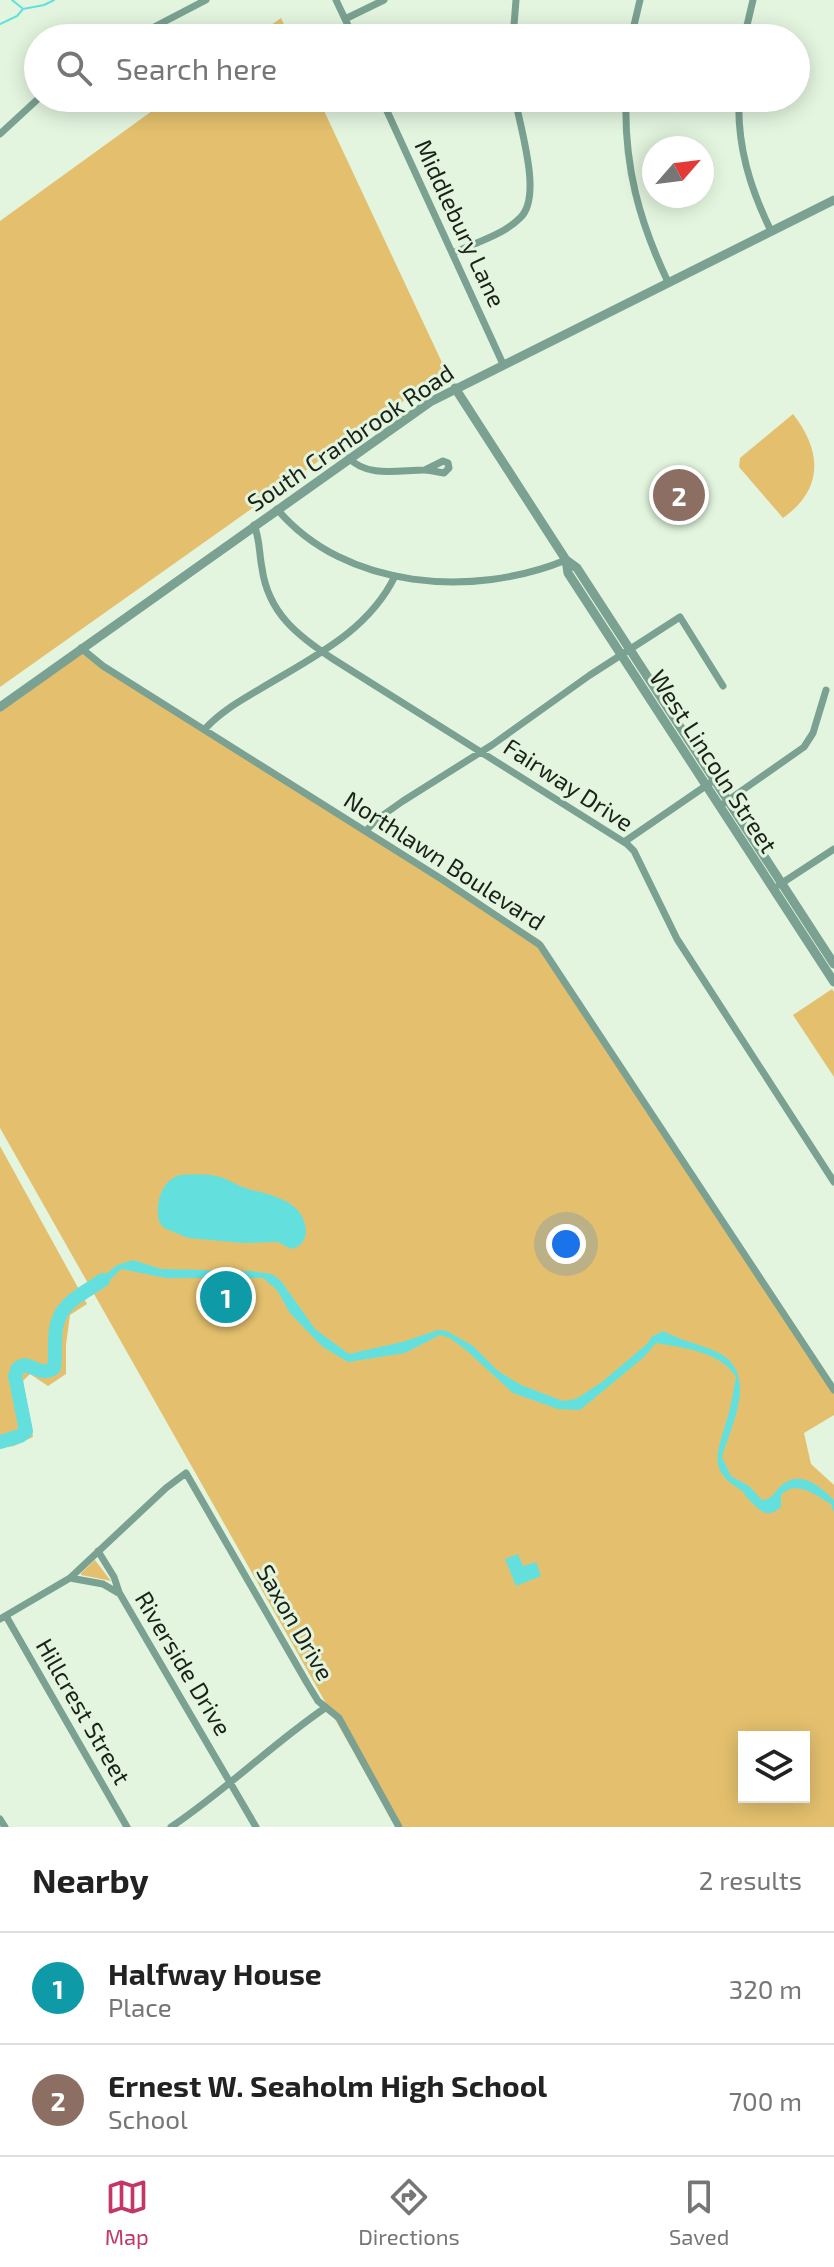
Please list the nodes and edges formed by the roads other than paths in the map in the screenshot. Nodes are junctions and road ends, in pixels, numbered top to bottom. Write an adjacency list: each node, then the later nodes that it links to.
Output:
1 (206, 0): 8 (street)
2 (336, 0): 7 (street)
3 (384, 0): 7 (street)
4 (516, 0): 10 (street)
5 (640, 0): 11 (street)
6 (753, 0): 12 (street)
7 (345, 19): 9 (street)
8 (160, 24)
9 (347, 24)
10 (514, 24)
11 (634, 24)
12 (747, 24)
13 (24, 112): 18 (street)
14 (388, 112): 21 (street, Middlebury Lane)
15 (518, 112): 21 (street)
16 (627, 112): 22 (street)
17 (739, 112): 20 (street)
18 (0, 134)
19 (834, 200): 20 (street, South Cranbrook Road)
20 (771, 231): 22 (street, South Cranbrook Road)
21 (453, 253): 23 (street, Middlebury Lane)
22 (668, 282): 23 (street, South Cranbrook Road)
23 (503, 364): 24 (street, South Cranbrook Road)
24 (455, 388): 25 (street, South Cranbrook Road); 29 (street, West Lincoln Street)
25 (349, 458): 26 (street); 27 (street, South Cranbrook Road)
26 (425, 470)
27 (277, 509): 28 (street, South Cranbrook Road); 30 (street)
28 (254, 525): 31 (street, South Cranbrook Road); 32 (street, Fairway Drive)
29 (566, 560): 30 (street); 33 (street, West Lincoln Street)
30 (395, 576): 32 (street)
31 (81, 648): 36 (street, South Cranbrook Road); 37 (street, Northlawn Boulevard)
32 (321, 651): 37 (street); 38 (street, Fairway Drive)
33 (626, 653): 34 (street); 38 (street); 39 (street, West Lincoln Street)
34 (723, 686)
35 (826, 690): 40 (street)
36 (0, 707)
37 (205, 729): 41 (street, Northlawn Boulevard)
38 (481, 752): 41 (street); 42 (street, Fairway Drive)
39 (710, 783): 40 (street, West Lincoln Street); 42 (street)
40 (724, 803): 44 (street, West Lincoln Street)
41 (366, 831): 47 (street, Northlawn Boulevard)
42 (624, 842): 46 (street, Fairway Drive)
43 (834, 849): 44 (street)
44 (778, 886): 45 (street, West Lincoln Street)
45 (833, 972)
46 (834, 1182)
47 (834, 1390)
48 (98, 1551): 49 (street); 50 (street); 52 (street, Saxon Drive)
49 (70, 1578): 50 (street, Riverside Drive); 51 (street)
50 (120, 1594): 53 (street, Riverside Drive)
51 (3, 1617): 56 (street, Hillcrest Street)
52 (325, 1708): 53 (street); 59 (street, Saxon Drive)
53 (231, 1783): 57 (street); 58 (street, Riverside Drive)
54 (0, 1819): 55 (street)
55 (5, 1827)
56 (127, 1827)
57 (171, 1827)
58 (256, 1827)
59 (399, 1827)

